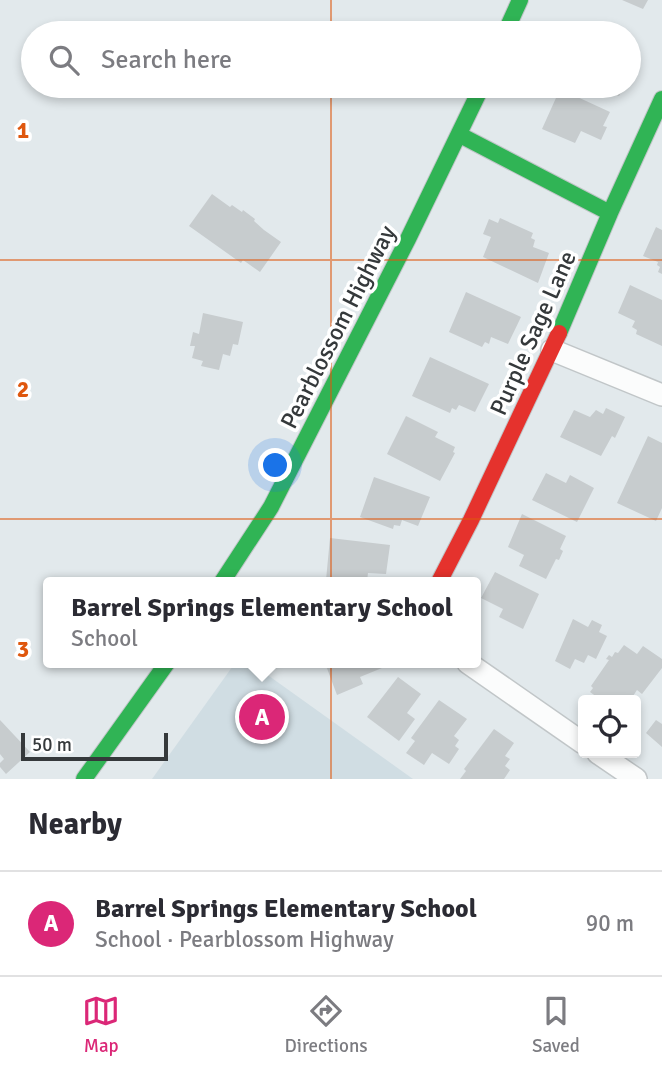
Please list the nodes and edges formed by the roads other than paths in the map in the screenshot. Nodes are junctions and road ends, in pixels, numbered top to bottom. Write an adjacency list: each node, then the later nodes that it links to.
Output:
1 (520, 0): 2 (main road)
2 (510, 21)
3 (477, 98): 5 (main road, Pearblossom Highway)
4 (662, 99): 6 (main road, Purple Sage Lane)
5 (460, 135): 6 (main road); 9 (main road, Pearblossom Highway)
6 (610, 213): 7 (main road, Purple Sage Lane)
7 (552, 350): 8 (street); 10 (main road, Purple Sage Lane)
8 (662, 395)
9 (225, 577)
10 (442, 577)
11 (163, 668): 15 (main road)
12 (475, 668): 13 (street)
13 (578, 740)
14 (605, 758): 16 (street)
15 (84, 779)
16 (636, 779)

